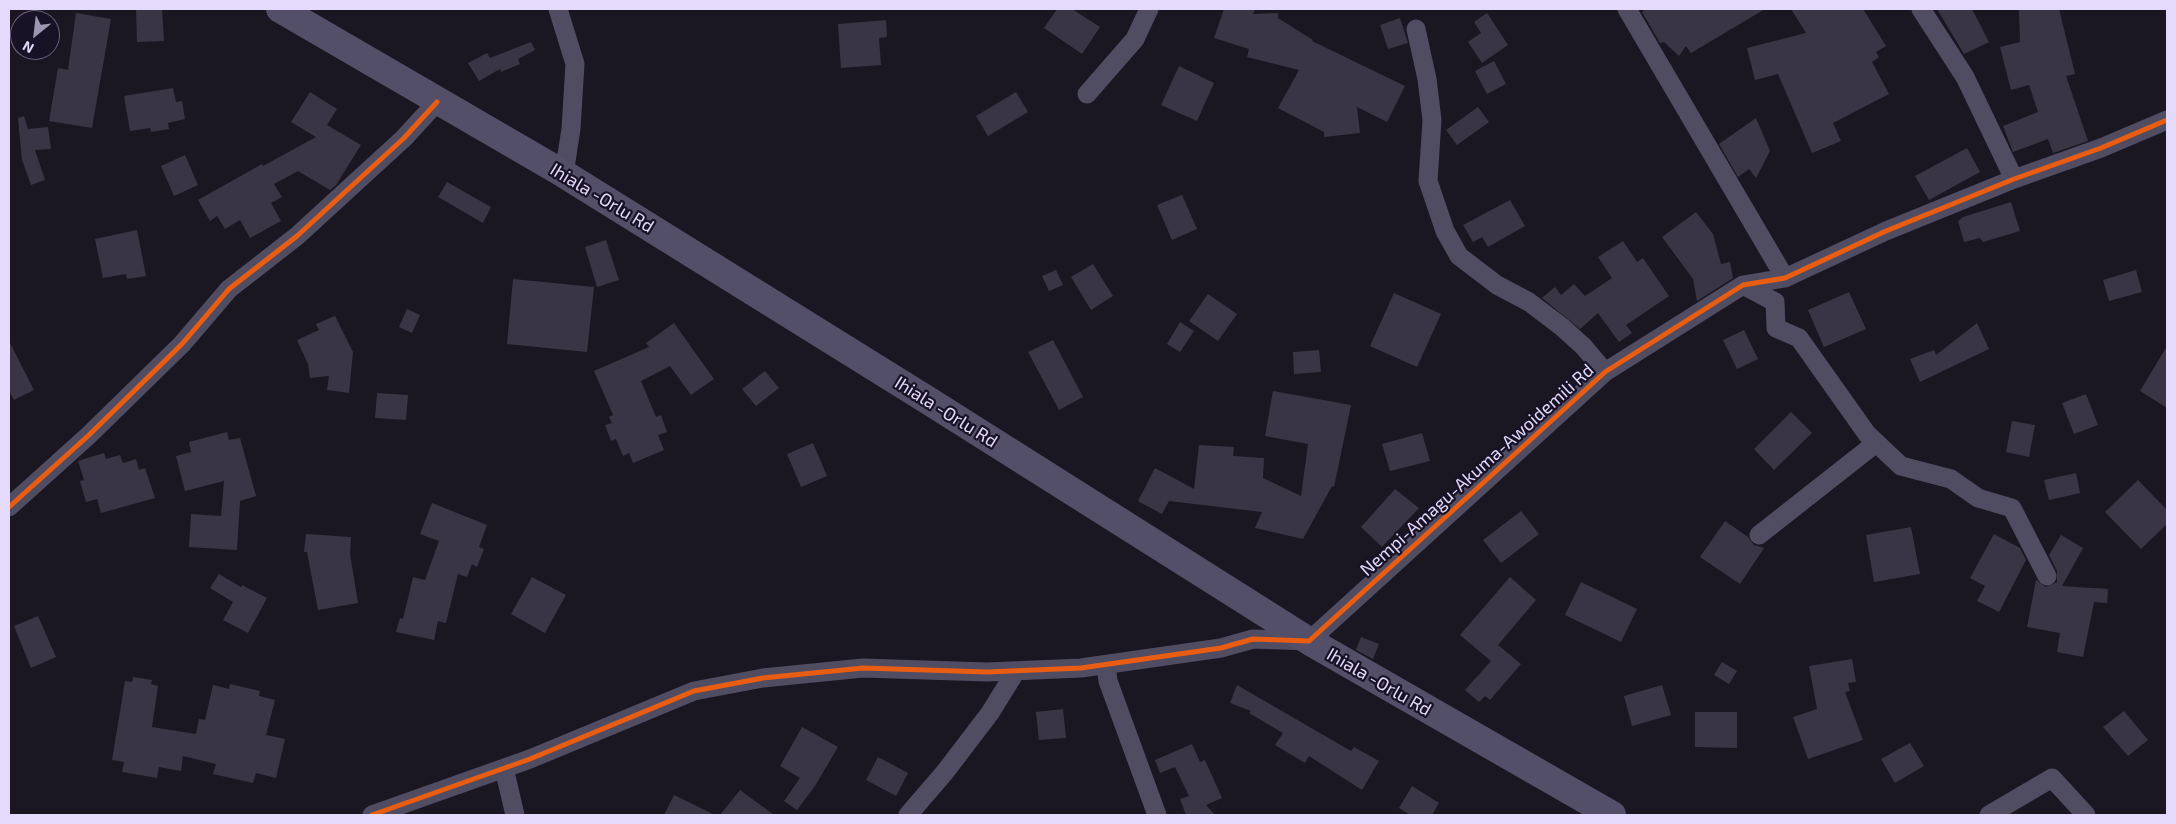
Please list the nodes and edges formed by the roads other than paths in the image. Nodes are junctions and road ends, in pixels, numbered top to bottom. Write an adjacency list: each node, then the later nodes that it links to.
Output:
1 (280, 9): 8 (main road, Ihiala -Orlu Rd)
2 (558, 9): 10 (street)
3 (1149, 9): 7 (street)
4 (1627, 9): 12 (street)
5 (1921, 9): 11 (street)
6 (1416, 29): 14 (street)
7 (1087, 94)
8 (437, 102): 10 (main road, Ihiala -Orlu Rd); 16 (street)
9 (2167, 120): 11 (street, Nempi-Amagu-Akuma-Awoidemili Rd)
10 (564, 174): 19 (main road, Ihiala -Orlu Rd)
11 (2014, 179): 12 (street, Nempi-Amagu-Akuma-Awoidemili Rd)
12 (1785, 278): 13 (street, Nempi-Amagu-Akuma-Awoidemili Rd)
13 (1743, 285): 14 (street, Nempi-Amagu-Akuma-Awoidemili Rd); 15 (street)
14 (1605, 372): 19 (street, Nempi-Amagu-Akuma-Awoidemili Rd)
15 (1876, 443): 17 (street); 18 (street)
16 (9, 507)
17 (1759, 535)
18 (2047, 576)
19 (1309, 642): 20 (street); 27 (main road, Ihiala -Orlu Rd)
20 (1106, 665): 21 (street); 26 (street)
21 (1016, 671): 22 (street); 25 (street)
22 (504, 768): 23 (street); 24 (street)
23 (372, 815)
24 (515, 815)
25 (908, 815)
26 (1157, 815)
27 (1612, 815)
28 (1989, 815): 29 (street)
29 (2086, 815)

